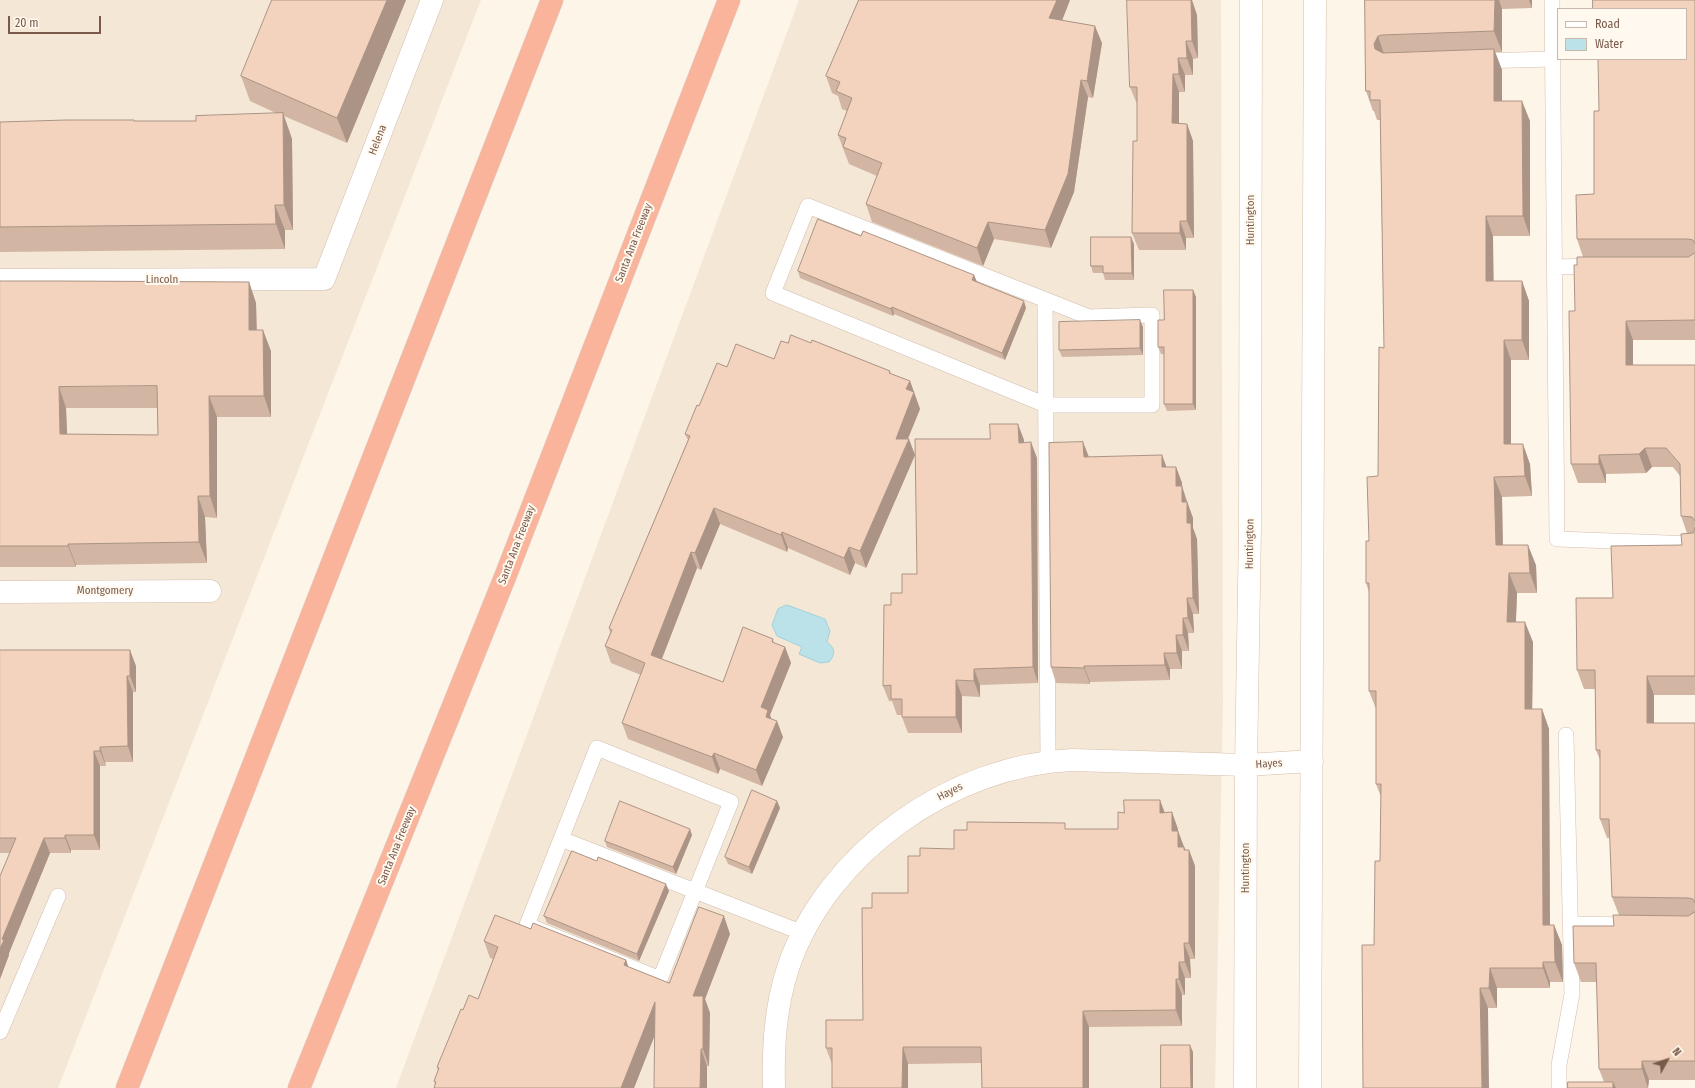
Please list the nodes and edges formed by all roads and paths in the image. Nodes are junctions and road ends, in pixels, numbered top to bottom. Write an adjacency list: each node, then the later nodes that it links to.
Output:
1 (432, 0): 11 (street, Helena)
2 (552, 0): 29 (highway)
3 (729, 0): 30 (highway, Santa Ana Freeway)
4 (1251, 0): 21 (street, Huntington)
5 (1315, 0): 20 (street)
6 (1552, 0): 7 (lane)
7 (1553, 59): 8 (lane); 10 (lane)
8 (1467, 62)
9 (1608, 266): 10 (lane)
10 (1554, 267): 15 (lane)
11 (324, 279): 12 (street, Lincoln)
12 (0, 280)
13 (1045, 301): 14 (lane); 14 (lane); 14 (lane)
14 (1046, 405): 19 (lane)
15 (1695, 544)
16 (210, 591): 17 (street, Montgomery)
17 (0, 592)
18 (1566, 735): 25 (lane)
19 (1048, 761): 21 (street, Hayes); 27 (street, Hayes)
20 (1312, 761): 21 (street, Hayes); 33 (street)
21 (1246, 765): 32 (street, Huntington)
22 (561, 839): 23 (lane); 23 (lane); 23 (lane)
23 (695, 892): 27 (lane)
24 (58, 896): 28 (lane)
25 (1570, 924): 26 (lane); 34 (lane)
26 (1648, 925)
27 (802, 934): 31 (street, Hayes)
28 (0, 1032)
29 (127, 1088)
30 (299, 1088)
31 (774, 1088)
32 (1245, 1088)
33 (1310, 1088)
34 (1559, 1088)

